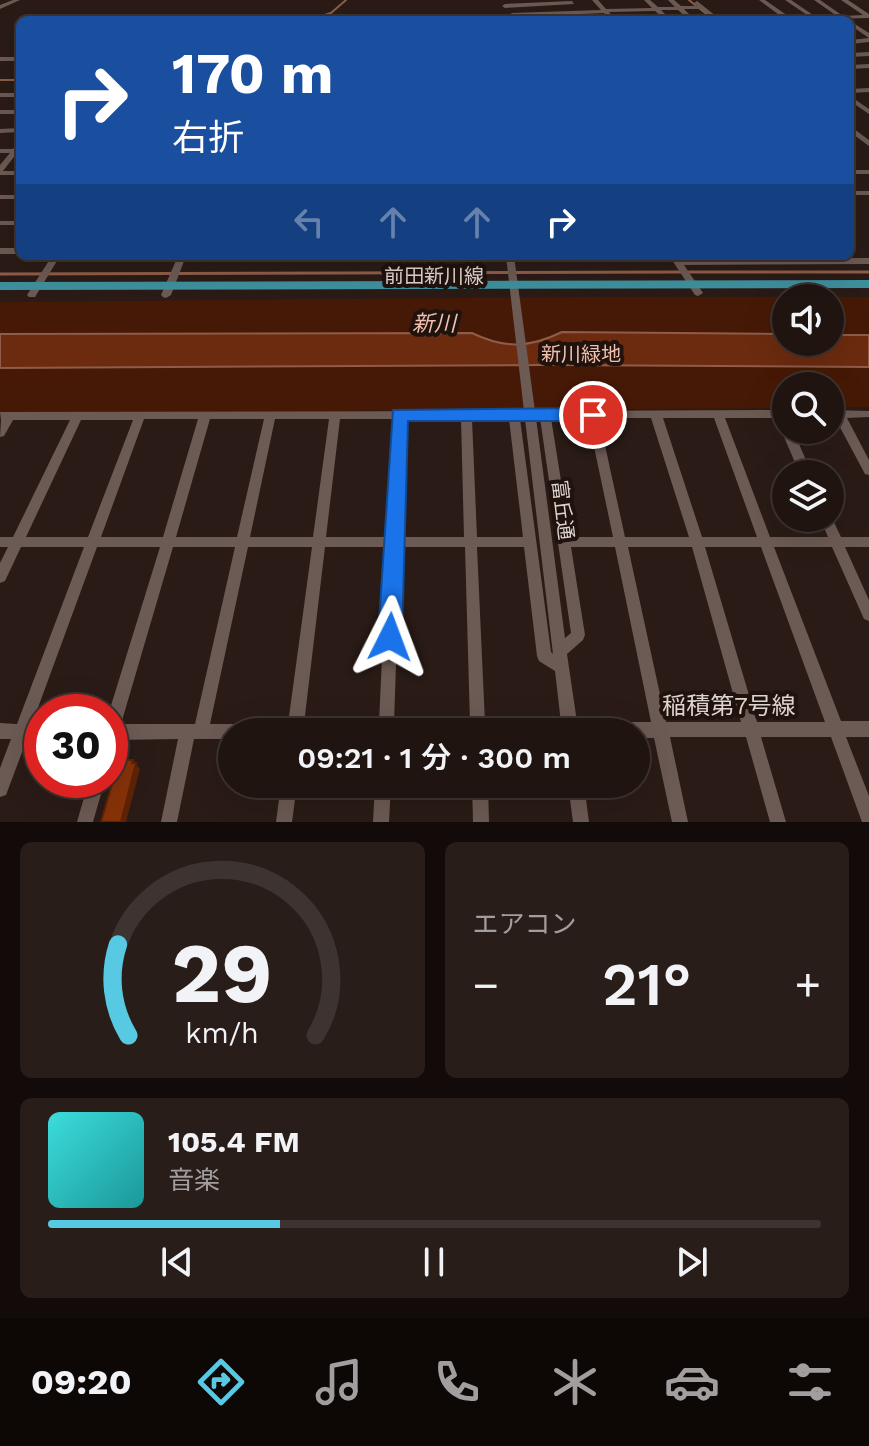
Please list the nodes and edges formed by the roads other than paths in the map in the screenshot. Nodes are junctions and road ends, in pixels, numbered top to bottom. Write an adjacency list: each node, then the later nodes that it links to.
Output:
1 (17, 0): 14 (street)
2 (501, 0): 13 (street)
3 (595, 0): 19 (street)
4 (620, 0): 18 (street)
5 (647, 0): 17 (street)
6 (671, 0): 16 (street)
7 (693, 0): 15 (street)
8 (762, 0): 29 (street)
9 (788, 0): 30 (street)
10 (817, 0): 31 (street)
11 (844, 0): 32 (street)
12 (570, 2): 13 (street); 20 (street)
13 (505, 6): 21 (street)
14 (0, 7)
15 (701, 7): 16 (street); 28 (street)
16 (679, 8): 17 (street); 27 (street)
17 (656, 9): 18 (street); 26 (street)
18 (629, 10): 19 (street); 25 (street)
19 (604, 11): 20 (street); 24 (street)
20 (580, 12): 22 (street); 23 (street)
21 (512, 16)
22 (535, 16)
23 (583, 16)
24 (609, 16)
25 (635, 16)
26 (664, 16)
27 (688, 16)
28 (713, 16)
29 (784, 16)
30 (812, 16)
31 (840, 16)
32 (869, 16)
33 (859, 66): 34 (street); 35 (street); 36 (street)
34 (869, 66)
35 (854, 67)
36 (869, 73)
37 (865, 105): 38 (street)
38 (869, 112)
39 (16, 152): 40 (street)
40 (0, 172)
41 (54, 260): 46 (street)
42 (180, 260): 47 (street)
43 (510, 260): 51 (street, 富丘通)
44 (677, 261): 45 (street); 48 (street)
45 (867, 264)
46 (40, 282): 47 (main road, 前田新川線); 50 (main road, 前田新川線); 53 (main road, 前田新川線)
47 (172, 282): 51 (main road, 前田新川線)
48 (692, 284): 49 (main road, 前田新川線); 51 (main road, 前田新川線); 52 (main road, 前田新川線)
49 (869, 284)
50 (0, 286)
51 (513, 286): 91 (street, 富丘通)
52 (869, 292)
53 (0, 296)
54 (772, 414): 64 (street)
55 (844, 414): 56 (street)
56 (865, 414)
57 (335, 415): 58 (street); 69 (street); 79 (street)
58 (399, 415): 59 (street); 88 (street)
59 (466, 415): 60 (street); 80 (street)
60 (514, 415): 61 (street); 81 (street)
61 (545, 415): 62 (street); 82 (street)
62 (593, 415): 63 (street); 83 (street)
63 (656, 415): 64 (street); 84 (street)
64 (718, 415): 85 (street)
65 (4, 416): 66 (street); 71 (street)
66 (77, 416): 67 (street); 75 (street)
67 (140, 416): 68 (street); 76 (street)
68 (205, 416): 69 (street); 77 (street)
69 (270, 416): 78 (street)
70 (844, 430): 72 (street)
71 (0, 433)
72 (869, 471)
73 (832, 532): 86 (street)
74 (0, 542): 75 (street)
75 (16, 542): 76 (street); 89 (street)
76 (92, 542): 77 (street); 105 (street)
77 (168, 542): 78 (street); 92 (street)
78 (243, 542): 79 (street); 101 (street)
79 (317, 542): 88 (street); 93 (street)
80 (468, 542): 81 (street); 88 (street); 95 (street)
81 (528, 542): 91 (street)
82 (566, 542): 83 (street); 91 (street)
83 (619, 542): 84 (street); 104 (street)
84 (697, 542): 85 (street); 99 (street)
85 (765, 542): 86 (street); 97 (street)
86 (837, 542): 87 (street); 90 (street)
87 (869, 542)
88 (394, 543): 94 (street)
89 (0, 577)
90 (869, 615)
91 (560, 660): 96 (street, 富丘通)
92 (122, 694)
93 (297, 718)
94 (387, 718)
95 (477, 718)
96 (568, 718)
97 (836, 729): 98 (street, 稲積第7号線); 99 (street, 稲積第7号線); 113 (street)
98 (869, 729)
99 (751, 730): 104 (street, 稲積第7号線); 121 (street)
100 (0, 731): 105 (street)
101 (194, 731): 102 (street, 稲積第7号線); 106 (street, 稲積第7号線); 115 (street)
102 (218, 731)
103 (650, 731): 104 (street, 稲積第7号線)
104 (661, 731): 120 (street)
105 (22, 732): 107 (street)
106 (128, 733)
107 (0, 789)
108 (92, 798): 114 (street)
109 (287, 798): 116 (street)
110 (382, 798): 117 (street)
111 (480, 798): 118 (street)
112 (578, 798): 119 (street)
113 (869, 818)
114 (85, 822)
115 (169, 822)
116 (284, 822)
117 (381, 822)
118 (481, 822)
119 (581, 822)
120 (680, 822)
121 (778, 822)

